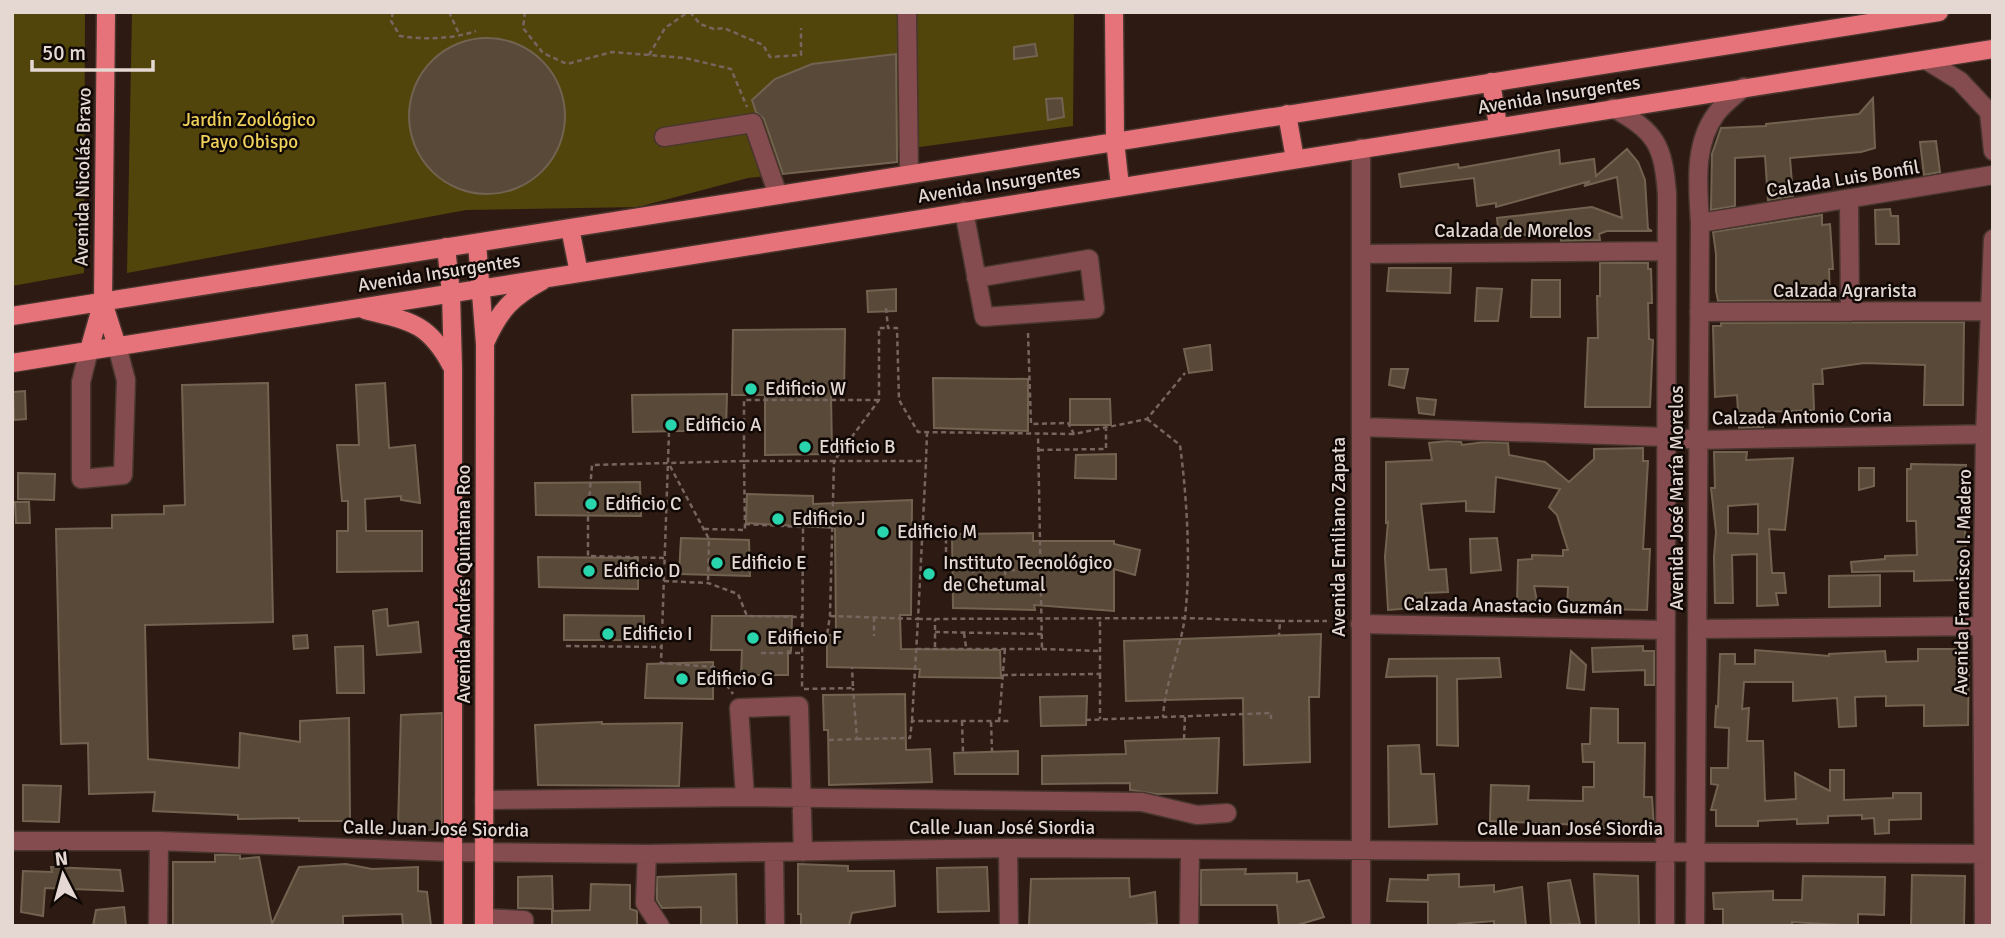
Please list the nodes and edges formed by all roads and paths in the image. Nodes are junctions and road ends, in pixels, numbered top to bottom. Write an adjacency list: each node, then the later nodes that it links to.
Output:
1 (106, 12): 44 (main road, Avenida Nicolás Bravo)
2 (393, 12): 11 (path)
3 (449, 12): 11 (path)
4 (525, 12): 13 (path)
5 (689, 12): 9 (path); 13 (path)
6 (907, 12): 26 (street)
7 (1114, 12): 22 (main road)
8 (1939, 12): 15 (main road, Avenida Insurgentes)
9 (801, 28)
10 (476, 31): 11 (path)
11 (460, 36)
12 (1993, 49): 14 (main road, Avenida Insurgentes)
13 (649, 55): 19 (path)
14 (1926, 60): 16 (main road, Avenida Insurgentes); 24 (street)
15 (1491, 82): 18 (main road, Avenida Insurgentes); 20 (main road)
16 (1744, 87): 17 (main road, Avenida Insurgentes); 32 (street, Avenida José María Morelos)
17 (1613, 108): 20 (main road, Avenida Insurgentes); 37 (street, Avenida José María Morelos)
18 (1287, 114): 22 (main road, Avenida Insurgentes); 25 (main road)
19 (753, 123): 21 (street); 29 (street)
20 (1498, 126): 23 (main road, Avenida Insurgentes)
21 (664, 137)
22 (1115, 141): 26 (main road, Avenida Insurgentes); 28 (main road)
23 (1361, 148): 25 (main road, Avenida Insurgentes); 38 (street, Avenida Emiliano Zapata)
24 (1993, 151)
25 (1295, 159): 28 (main road, Avenida Insurgentes)
26 (909, 173): 29 (main road, Avenida Insurgentes)
27 (1993, 175): 30 (street, Calzada Luis Bonfil)
28 (1120, 186): 31 (main road, Avenida Insurgentes)
29 (778, 195): 33 (main road, Avenida Insurgentes)
30 (1849, 198): 32 (street, Calzada Luis Bonfil); 48 (street)
31 (964, 211): 39 (main road, Avenida Insurgentes); 41 (street)
32 (1700, 223): 49 (street, Avenida José María Morelos)
33 (570, 228): 35 (main road, Avenida Insurgentes); 39 (main road)
34 (1993, 239): 47 (street, Avenida Francisco I. Madero)
35 (477, 243): 36 (main road, Avenida Insurgentes); 42 (main road, Avenida Andrés Quintana Roo)
36 (446, 247): 43 (main road, Avenida Andrés Quintana Roo); 44 (main road, Avenida Insurgentes)
37 (1667, 251): 38 (street, Calzada de Morelos); 68 (street, Avenida José María Morelos)
38 (1361, 254): 61 (street, Avenida Emiliano Zapata)
39 (579, 272): 40 (main road, Avenida Insurgentes)
40 (552, 276): 42 (main road, Avenida Insurgentes); 53 (main road)
41 (976, 278): 41 (street)
42 (481, 287): 43 (main road, Avenida Insurgentes); 53 (main road, Avenida Andrés Quintana Roo)
43 (451, 293): 45 (main road, Avenida Insurgentes); 57 (main road, Avenida Andrés Quintana Roo)
44 (103, 301): 50 (main road, Avenida Insurgentes); 54 (main road, Avenida Nicolás Bravo); 55 (main road, Avenida Nicolás Bravo)
45 (358, 308): 54 (main road, Avenida Insurgentes); 57 (main road)
46 (886, 308): 51 (path)
47 (1990, 311): 48 (street, Calzada Agrarista); 66 (street, Avenida Francisco I. Madero)
48 (1850, 312): 49 (street, Calzada Agrarista)
49 (1699, 313): 69 (street, Avenida José María Morelos)
50 (12, 316)
51 (888, 328): 59 (path); 64 (path)
52 (1028, 333): 67 (path)
53 (485, 344): 147 (main road, Avenida Andrés Quintana Roo)
54 (117, 346): 55 (main road, Avenida Insurgentes); 55 (street)
55 (89, 351): 56 (main road, Avenida Insurgentes)
56 (12, 363)
57 (453, 368): 156 (main road, Avenida Andrés Quintana Roo)
58 (1185, 373): 60 (path)
59 (879, 400): 73 (path); 74 (path)
60 (1147, 419): 62 (path); 92 (path)
61 (1361, 427): 68 (street, Calzada Antonio Coria); 99 (street, Avenida Emiliano Zapata)
62 (1106, 429): 67 (path); 70 (path)
63 (669, 432): 76 (path)
64 (926, 433): 65 (path); 75 (path)
65 (1038, 434): 67 (path); 71 (path)
66 (1989, 434): 69 (street, Calzada Antonio Coria); 100 (street, Avenida Francisco I. Madero)
67 (1074, 435)
68 (1666, 437): 69 (street, Calzada Antonio Coria); 102 (street, Avenida José María Morelos)
69 (1698, 440): 101 (street, Avenida José María Morelos)
70 (1093, 449): 71 (path); 72 (path)
71 (1038, 450): 85 (path)
72 (1093, 455)
73 (744, 461): 74 (path); 76 (path); 77 (path)
74 (834, 461): 75 (path); 89 (path)
75 (926, 461): 79 (path)
76 (668, 463): 78 (path); 81 (path); 81 (path)
77 (745, 524): 78 (path); 90 (path)
78 (704, 529): 88 (path)
79 (922, 533): 80 (path); 84 (path); 93 (path)
80 (909, 534)
81 (665, 558): 87 (path)
82 (974, 562): 84 (path)
83 (1006, 562): 86 (path)
84 (973, 571): 86 (path)
85 (1040, 571): 86 (path); 95 (path)
86 (1005, 572)
87 (664, 581): 88 (path); 114 (path)
88 (708, 583): 90 (path)
89 (830, 616): 91 (path); 108 (path)
90 (803, 617): 108 (path)
91 (874, 617): 93 (path); 107 (path)
92 (1184, 618): 96 (path); 97 (path); 131 (path)
93 (918, 619): 94 (path); 116 (path)
94 (935, 619): 95 (path); 103 (path)
95 (1043, 619): 96 (path); 105 (path)
96 (1100, 619): 120 (path)
97 (1280, 621): 98 (path); 106 (path)
98 (1327, 621)
99 (1360, 624): 102 (street, Calzada Anastacio Guzmán); 153 (street, Avenida Emiliano Zapata)
100 (1982, 626): 101 (street); 161 (street, Avenida Francisco I. Madero)
101 (1697, 629): 159 (street, Avenida José María Morelos)
102 (1665, 630): 155 (street, Avenida José María Morelos)
103 (935, 632): 104 (path); 117 (path)
104 (964, 633): 105 (path); 118 (path)
105 (1042, 634): 119 (path)
106 (1279, 635)
107 (874, 636)
108 (803, 637): 122 (path)
109 (584, 640): 112 (path)
110 (616, 640): 113 (path)
111 (566, 646): 112 (path)
112 (584, 647): 113 (path)
113 (616, 647): 114 (path)
114 (662, 647): 129 (path)
115 (1005, 648): 118 (path); 119 (path); 125 (path)
116 (916, 649): 117 (path); 136 (path)
117 (935, 649): 118 (path)
118 (966, 649)
119 (1042, 649): 120 (path)
120 (1100, 651): 124 (path)
121 (761, 653): 122 (path)
122 (803, 653): 127 (path)
123 (852, 667): 126 (path)
124 (1100, 674): 125 (path); 132 (path)
125 (1003, 675): 138 (path)
126 (853, 688): 127 (path); 140 (path)
127 (803, 689): 128 (path)
128 (802, 698)
129 (737, 699)
130 (1185, 716): 131 (path); 133 (path); 141 (path)
131 (1163, 717): 132 (path)
132 (1100, 719): 134 (path)
133 (1271, 719)
134 (1087, 720)
135 (962, 721): 136 (path); 137 (path); 144 (path)
136 (912, 722): 140 (path)
137 (991, 722): 138 (path); 143 (path)
138 (999, 722): 139 (path)
139 (1010, 722)
140 (857, 739): 142 (path)
141 (1184, 739)
142 (829, 740)
143 (992, 751)
144 (963, 752)
145 (745, 797): 146 (street); 146 (street); 147 (street)
146 (802, 797): 148 (street); 157 (street)
147 (484, 800): 154 (main road, Avenida Andrés Quintana Roo)
148 (1227, 813)
149 (12, 841): 150 (street, Calle Juan José Siordia)
150 (159, 841): 156 (street, Calle Juan José Siordia); 163 (street)
151 (1008, 848): 152 (street, Calle Juan José Siordia); 157 (street, Calle Juan José Siordia); 168 (street)
152 (1190, 849): 153 (street, Calle Juan José Siordia); 169 (street)
153 (1360, 849): 155 (street, Calle Juan José Siordia); 170 (street, Avenida Emiliano Zapata)
154 (484, 851): 156 (street, Calle Juan José Siordia); 160 (street, Calle Juan José Siordia); 162 (main road, Avenida Andrés Quintana Roo)
155 (1665, 851): 159 (street, Calle Juan José Siordia); 171 (street, Avenida José María Morelos)
156 (453, 852): 164 (main road, Avenida Andrés Quintana Roo)
157 (803, 852): 158 (street, Calle Juan José Siordia)
158 (774, 853): 160 (street, Calle Juan José Siordia); 167 (street)
159 (1695, 853): 161 (street, Calle Juan José Siordia); 172 (street, Avenida José María Morelos)
160 (648, 854): 166 (street)
161 (1988, 854): 173 (street, Avenida Francisco I. Madero)
162 (484, 922): 165 (street)
163 (158, 926)
164 (453, 926)
165 (524, 926)
166 (660, 926)
167 (775, 926)
168 (1009, 926)
169 (1189, 926)
170 (1361, 926)
171 (1665, 926)
172 (1695, 926)
173 (1983, 926)

